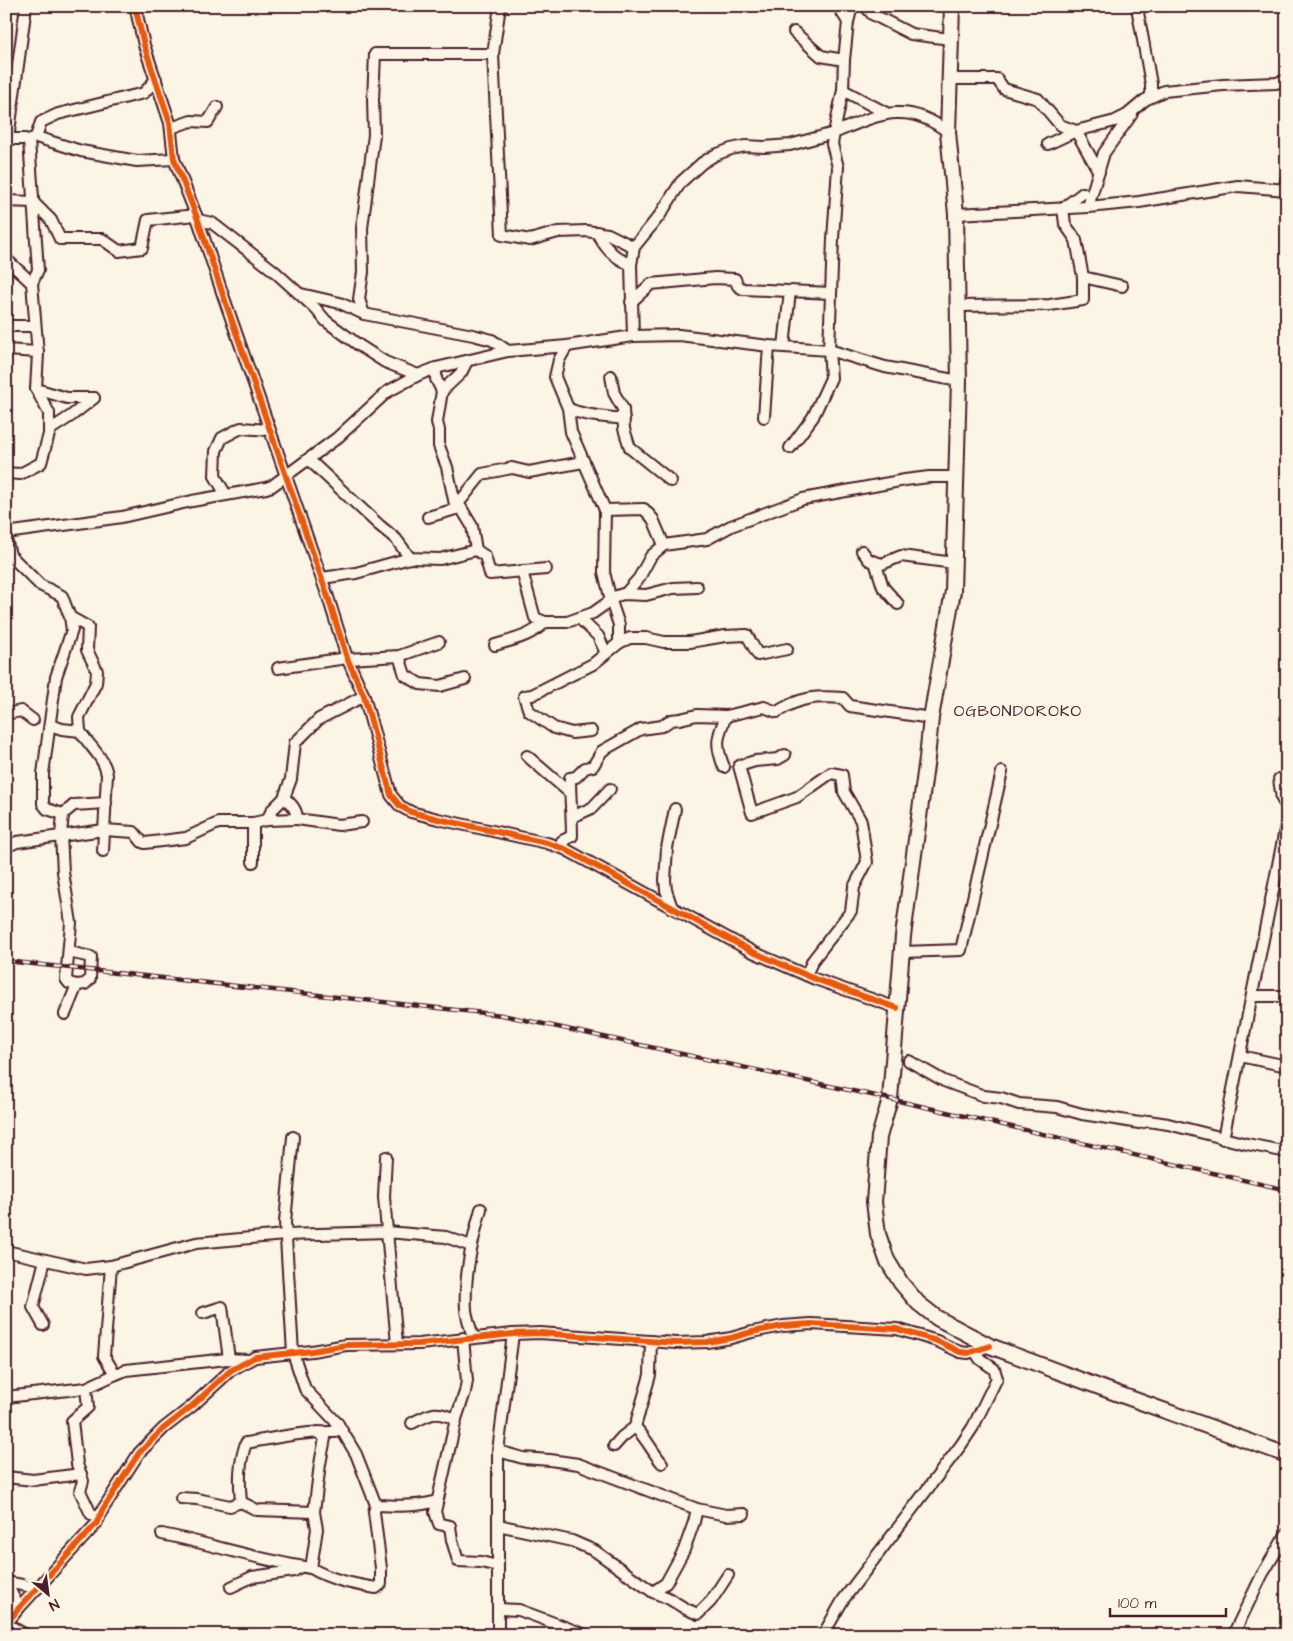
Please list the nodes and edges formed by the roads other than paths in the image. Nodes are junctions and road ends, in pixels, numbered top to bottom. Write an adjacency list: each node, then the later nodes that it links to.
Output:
1 (26, 6): 26 (street)
2 (135, 6): 14 (street)
3 (500, 6): 12 (street)
4 (838, 6): 9 (street)
5 (852, 6): 9 (street)
6 (865, 6): 11 (street)
7 (952, 6): 11 (main road)
8 (1137, 7): 18 (street)
9 (848, 22): 13 (street)
10 (794, 32): 13 (street)
11 (950, 39): 15 (main road)
12 (493, 54): 40 (street); 53 (street)
13 (844, 60): 17 (street)
14 (156, 79): 22 (street); 27 (street)
15 (949, 80): 23 (street); 24 (main road)
16 (1287, 80): 18 (street)
17 (843, 90): 21 (street); 25 (street)
18 (1151, 97): 19 (street)
19 (1137, 107): 23 (street); 30 (street)
20 (217, 108): 22 (street)
21 (886, 113): 24 (street); 25 (street)
22 (171, 128): 29 (street)
23 (1076, 131): 28 (street); 30 (street)
24 (948, 132): 38 (main road)
25 (834, 133): 41 (street); 50 (street)
26 (7, 139): 27 (street)
27 (32, 139): 29 (street); 35 (street)
28 (1048, 144)
29 (174, 159): 39 (street)
30 (1099, 172): 36 (street)
31 (1287, 177): 32 (street)
32 (1285, 190): 36 (street)
33 (1082, 193): 37 (street)
34 (6, 201): 35 (street)
35 (33, 202): 39 (street); 46 (street)
36 (1088, 207): 37 (street)
37 (1064, 208): 38 (street); 45 (street)
38 (956, 214): 52 (main road)
39 (197, 217): 49 (street); 74 (street)
40 (597, 232): 41 (street); 42 (street)
41 (634, 247): 42 (street); 44 (street)
42 (616, 257): 44 (street)
43 (6, 260): 46 (street)
44 (630, 265): 51 (street)
45 (1082, 277): 47 (street); 52 (street)
46 (32, 283): 55 (street)
47 (1122, 286)
48 (790, 291): 50 (street); 51 (street); 59 (street)
49 (299, 293): 53 (street); 66 (street)
50 (831, 293): 61 (street)
51 (631, 302): 56 (street)
52 (958, 306): 68 (main road)
53 (364, 314): 62 (street)
54 (6, 326): 55 (street)
55 (35, 326): 63 (street)
56 (633, 336): 57 (street); 58 (street)
57 (567, 346): 62 (street); 71 (street)
58 (769, 346): 59 (street); 72 (street)
59 (784, 347): 61 (street)
60 (6, 350): 63 (street)
61 (829, 350): 68 (street); 76 (street)
62 (508, 351): 64 (street)
63 (38, 352): 69 (street)
64 (467, 361): 65 (street); 70 (street)
65 (436, 368): 66 (street); 70 (street)
66 (418, 375): 77 (street)
67 (611, 376): 73 (street)
68 (959, 381): 81 (main road)
69 (36, 389): 75 (street); 75 (street)
70 (442, 391): 84 (street)
71 (568, 408): 73 (street); 78 (street)
72 (764, 417)
73 (624, 419): 82 (street)
74 (269, 430): 80 (street); 83 (street)
75 (49, 434): 79 (street)
76 (790, 448)
77 (308, 459): 80 (street); 92 (street)
78 (583, 462): 84 (street); 85 (street)
79 (6, 473)
80 (285, 476): 83 (street); 97 (street)
81 (957, 477): 89 (street); 94 (main road)
82 (671, 481)
83 (226, 495): 87 (street)
84 (456, 506): 86 (street); 90 (street)
85 (605, 510): 89 (street); 100 (street)
86 (428, 517)
87 (6, 533)
88 (6, 539): 102 (street)
89 (664, 544): 99 (street)
90 (476, 550): 92 (street); 96 (street)
91 (862, 551): 93 (street)
92 (410, 558): 97 (street)
93 (874, 562): 94 (street); 101 (street)
94 (954, 563): 117 (main road)
95 (546, 569): 96 (street)
96 (522, 571): 104 (street)
97 (322, 578): 111 (street)
98 (697, 587): 99 (street)
99 (626, 594): 100 (street)
100 (611, 602): 103 (street); 106 (street)
101 (898, 604)
102 (70, 617): 119 (street); 120 (street)
103 (579, 618): 104 (street); 109 (street)
104 (545, 622): 107 (street)
105 (439, 642): 110 (street)
106 (619, 643): 108 (street); 109 (street)
107 (495, 645)
108 (786, 649)
109 (606, 654): 121 (street)
110 (399, 656): 111 (street); 113 (street)
111 (347, 659): 112 (street); 114 (street)
112 (278, 668)
113 (465, 678)
114 (364, 696): 129 (street); 143 (street)
115 (6, 714): 118 (street)
116 (726, 716): 117 (street); 124 (street); 128 (street)
117 (930, 718): 148 (main road)
118 (32, 720)
119 (50, 725): 120 (street); 133 (street)
120 (80, 731): 130 (street)
121 (591, 731)
122 (785, 755): 149 (street)
123 (527, 756): 128 (street)
124 (724, 767)
125 (1002, 772): 148 (street)
126 (1279, 779): 131 (street)
127 (610, 789): 134 (street)
128 (570, 793): 134 (street)
129 (284, 798): 135 (street); 136 (street)
130 (106, 803): 133 (street); 140 (street)
131 (1287, 807)
132 (675, 809): 146 (street)
133 (63, 814): 141 (street)
134 (572, 817): 143 (street)
135 (297, 819): 136 (street); 138 (street)
136 (267, 820): 139 (street)
137 (1287, 820): 151 (street)
138 (362, 822)
139 (254, 823): 140 (street); 145 (street)
140 (104, 830): 141 (street); 144 (street)
141 (61, 835): 142 (street); 147 (street)
142 (6, 847)
143 (565, 849): 146 (street)
144 (103, 851)
145 (253, 862)
146 (672, 908): 149 (street)
147 (69, 952): 150 (street); 150 (street)
148 (902, 952): 153 (main road)
149 (806, 975): 153 (street)
150 (77, 986): 154 (street)
151 (1252, 996): 152 (street); 155 (street)
152 (1287, 996)
153 (897, 1008): 175 (main road)
154 (65, 1014)
155 (1240, 1056): 157 (street); 159 (street)
156 (909, 1060): 159 (street)
157 (1287, 1066)
158 (293, 1137): 164 (street)
159 (1223, 1139): 160 (street)
160 (1287, 1152)
161 (386, 1156): 163 (street)
162 (481, 1209): 165 (street)
163 (387, 1232): 164 (street); 165 (street); 174 (street)
164 (286, 1235): 168 (street); 177 (street)
165 (471, 1246): 172 (street)
166 (6, 1252): 167 (street)
167 (45, 1260): 168 (street); 170 (street)
168 (111, 1266): 180 (street)
169 (203, 1313): 178 (street)
170 (43, 1325)
171 (513, 1334): 172 (street); 173 (street); 189 (street)
172 (468, 1338): 174 (street); 183 (street)
173 (652, 1341): 176 (street); 186 (street)
174 (397, 1344): 177 (street)
175 (990, 1346): 176 (street); 190 (main road)
176 (975, 1351): 218 (street)
177 (294, 1353): 179 (street); 185 (street)
178 (229, 1359): 179 (street); 180 (street)
179 (249, 1360): 201 (street)
180 (115, 1374): 181 (street)
181 (86, 1388): 182 (street); 192 (street)
182 (6, 1397)
183 (456, 1419): 184 (street); 196 (street)
184 (412, 1423)
185 (338, 1424): 187 (street); 197 (street)
186 (635, 1427): 188 (street); 191 (street)
187 (318, 1432): 195 (street); 199 (street)
188 (614, 1446)
189 (498, 1451): 198 (street); 202 (street)
190 (1287, 1455)
191 (662, 1463)
192 (80, 1474): 193 (street); 201 (street)
193 (6, 1477)
194 (181, 1498): 195 (street)
195 (241, 1502): 199 (street)
196 (437, 1502): 197 (street); 205 (street)
197 (376, 1505): 206 (street)
198 (696, 1508): 200 (street); 211 (street)
199 (314, 1512): 206 (street)
200 (744, 1514)
201 (99, 1518): 210 (street)
202 (498, 1525): 205 (street); 211 (street)
203 (1287, 1533): 219 (street)
204 (162, 1534): 206 (street)
205 (498, 1566): 213 (street)
206 (306, 1567): 209 (street)
207 (728, 1575): 211 (street)
208 (6, 1582): 210 (street); 212 (street)
209 (231, 1587)
210 (38, 1588): 212 (street)
211 (654, 1592)
212 (19, 1608): 214 (street)
213 (498, 1609): 216 (street); 217 (street)
214 (6, 1624): 215 (street)
215 (26, 1635)
216 (497, 1635)
217 (586, 1635)
218 (824, 1635)
219 (1233, 1635)

